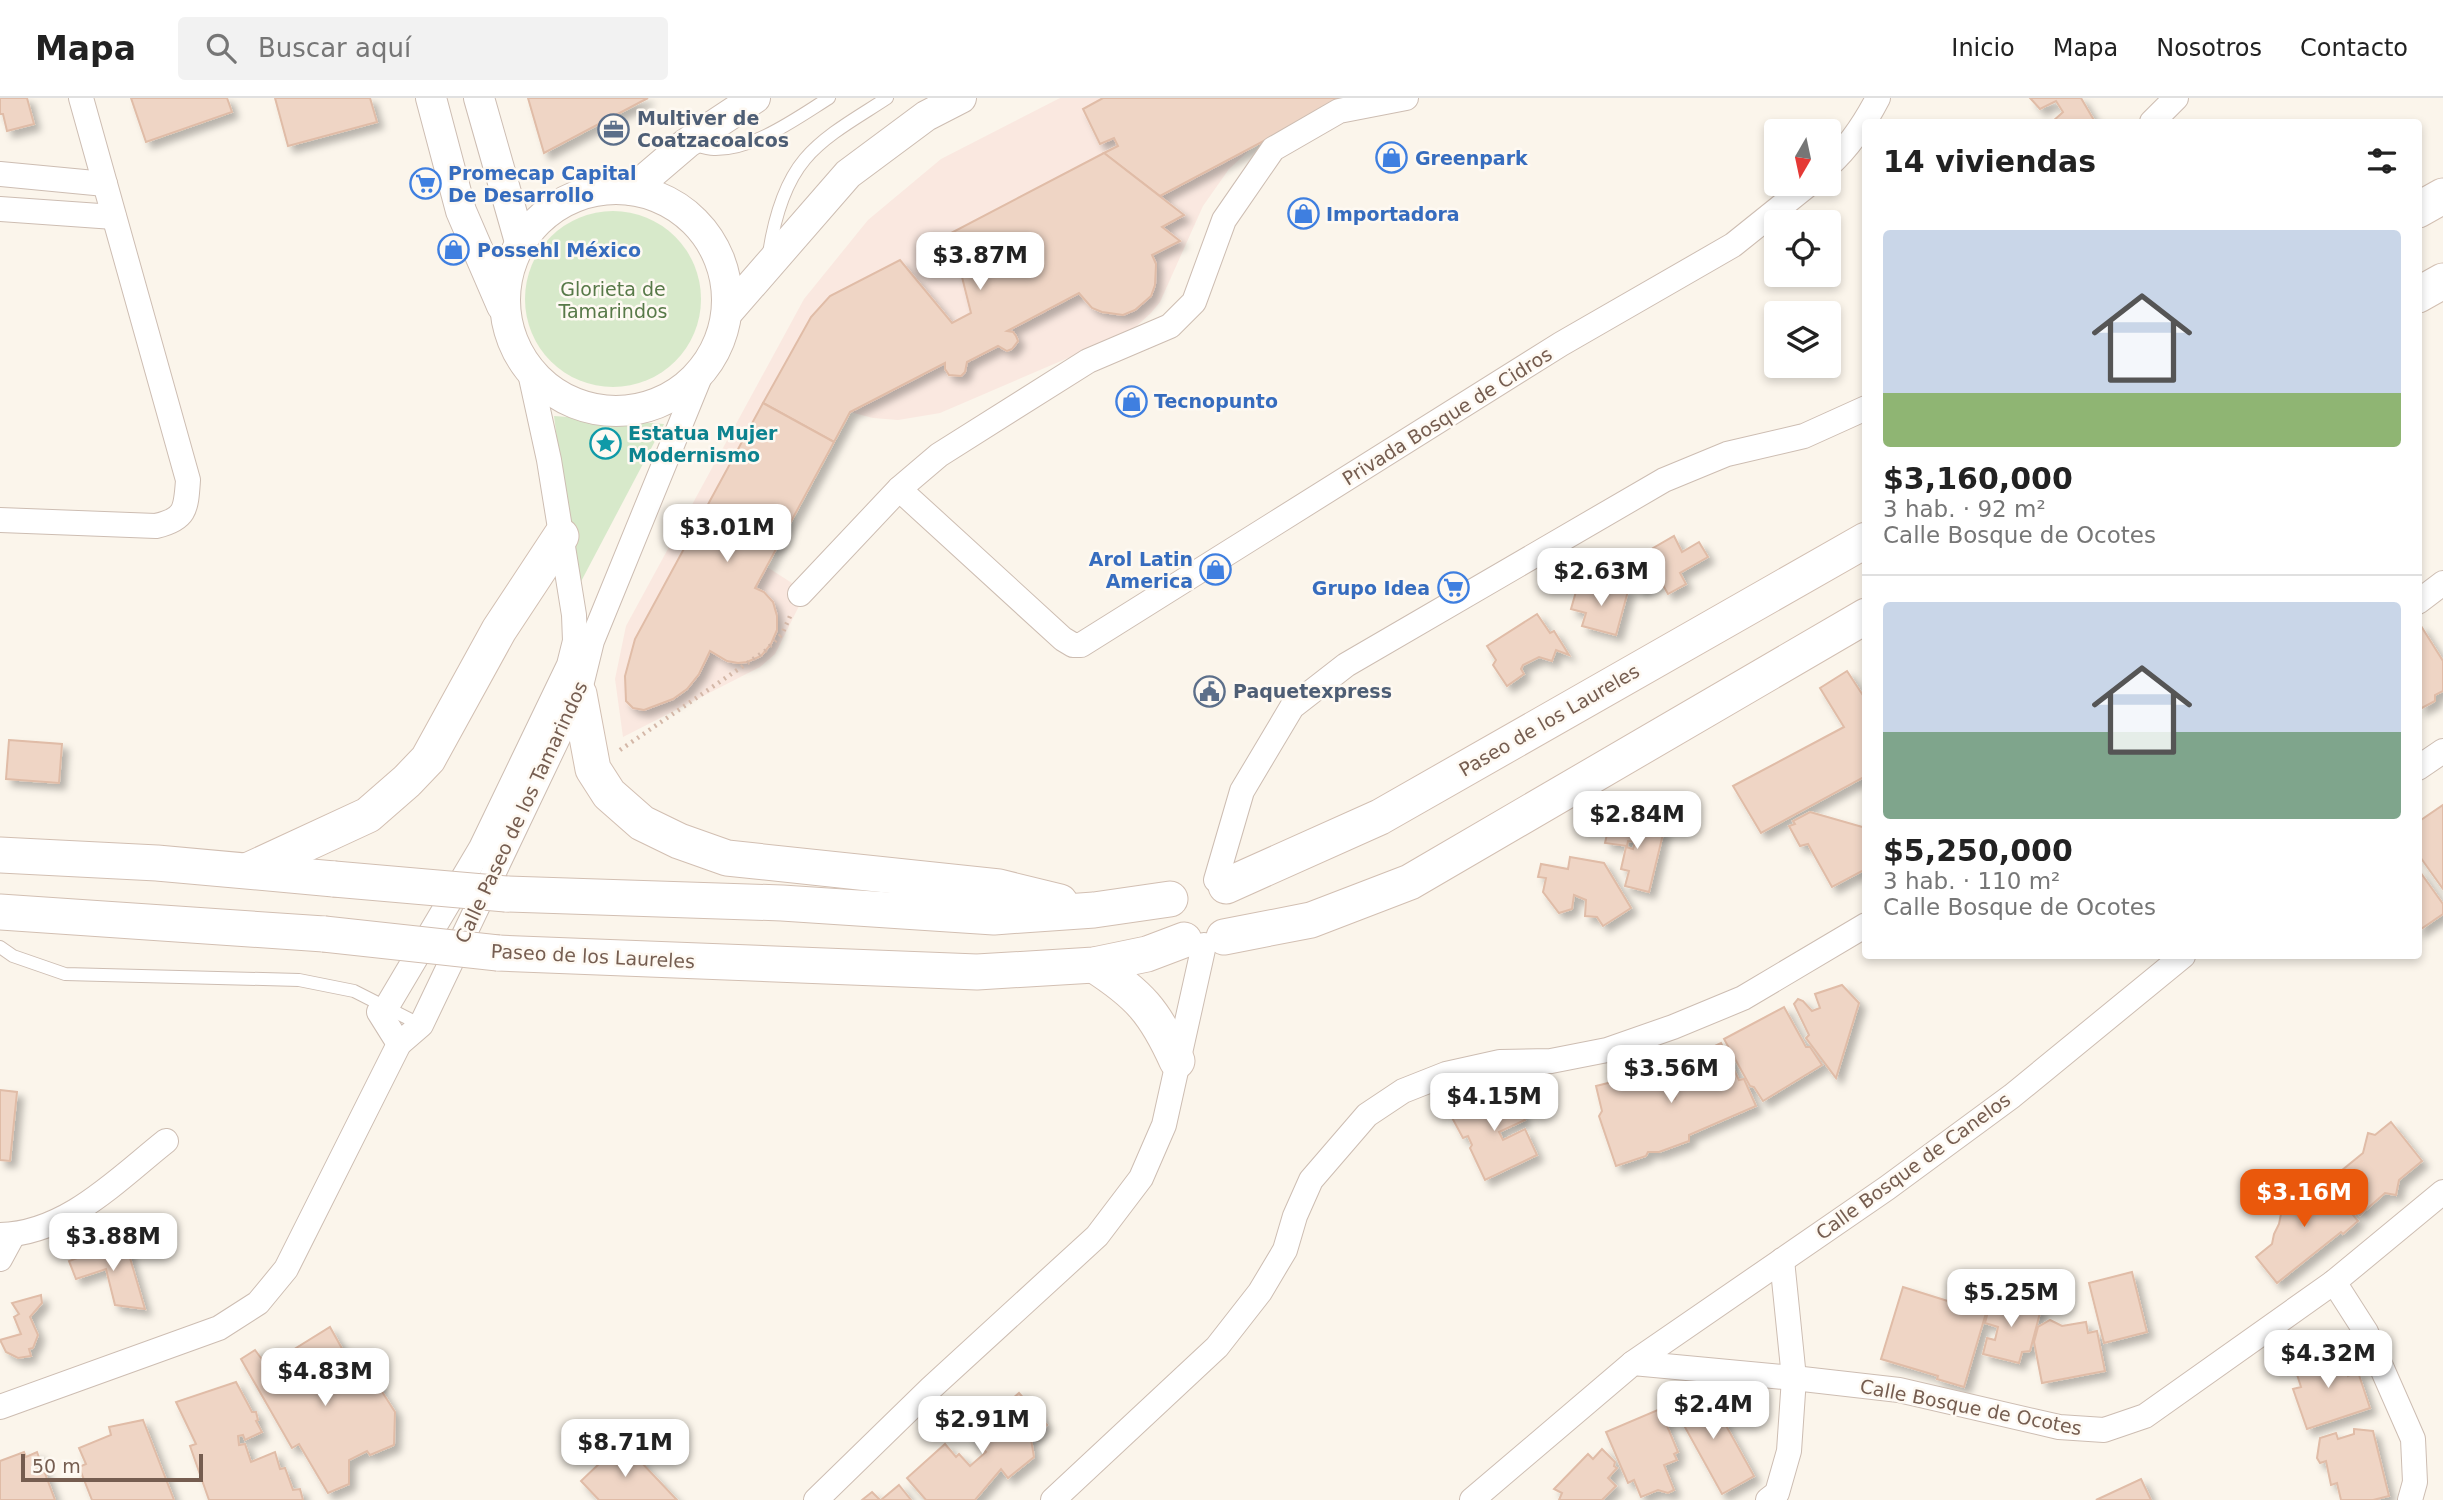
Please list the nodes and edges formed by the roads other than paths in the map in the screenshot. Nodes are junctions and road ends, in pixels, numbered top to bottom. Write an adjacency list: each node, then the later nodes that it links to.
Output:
1 (81, 98): 17 (street)
2 (431, 98): 28 (street)
3 (479, 98): 24 (street)
4 (755, 98): 14 (street)
5 (829, 98): 14 (lane)
6 (887, 98): 25 (lane)
7 (961, 98): 25 (street)
8 (1406, 98): 33 (street)
9 (1878, 98): 11 (street)
10 (2176, 98): 12 (street)
11 (1868, 119)
12 (2155, 119)
13 (1862, 127): 15 (street)
14 (687, 143): 18 (street)
15 (1841, 154)
16 (0, 174): 17 (street)
17 (105, 184): 23 (street)
18 (632, 190): 24 (street); 29 (street)
19 (1794, 196): 33 (street, Privada Bosque de Cidros)
20 (2443, 196): 21 (main road)
21 (2422, 208)
22 (0, 209): 23 (street)
23 (114, 217): 34 (street)
24 (520, 242): 28 (street)
25 (767, 268): 29 (street)
26 (2443, 281): 27 (main road)
27 (2422, 293)
28 (503, 308): 30 (street)
29 (727, 313): 31 (street)
30 (530, 373): 31 (street); 35 (street, Calle Paseo de los Tamarindos)
31 (701, 374): 41 (street, Calle Paseo de los Tamarindos)
32 (1862, 410): 46 (street)
33 (900, 489): 38 (street)
34 (0, 520)
35 (561, 537): 45 (main road); 55 (street, Calle Paseo de los Tamarindos)
36 (1862, 542): 46 (main road, Paseo de los Laureles)
37 (2443, 583): 39 (street)
38 (800, 594)
39 (2422, 599)
40 (1862, 619): 51 (main road, Paseo de los Laureles)
41 (579, 694): 48 (main road); 56 (street, Calle Paseo de los Tamarindos)
42 (2443, 751): 43 (street)
43 (2422, 765)
44 (0, 855): 45 (main road)
45 (249, 870): 48 (main road, bridge)
46 (1221, 883): 47 (main road); 51 (main road)
47 (1170, 899): 48 (main road); 51 (main road)
48 (1094, 910)
49 (0, 912): 54 (main road, Paseo de los Laureles, bridge)
50 (1862, 927): 69 (street)
51 (1204, 941): 54 (main road, Paseo de los Laureles); 58 (street)
52 (0, 947): 55 (lane)
53 (2179, 959): 63 (street, Calle Bosque de Canelos)
54 (1094, 965): 58 (main road)
55 (386, 1007): 56 (lane); 57 (street)
56 (421, 1025): 57 (street, Calle Paseo de los Tamarindos)
57 (399, 1044): 67 (street, Calle Paseo de los Tamarindos)
58 (1177, 1061): 68 (street)
59 (166, 1141): 61 (street)
60 (2443, 1192): 64 (street, Calle Bosque de Ocotes)
61 (7, 1235): 62 (street)
62 (0, 1259)
63 (1782, 1260): 65 (street, Calle Bosque de Canelos); 66 (street)
64 (2334, 1282): 66 (street, Calle Bosque de Ocotes); 72 (street)
65 (1633, 1363): 66 (street, Calle Bosque de Ocotes); 70 (street)
66 (1794, 1378): 71 (street)
67 (1, 1405)
68 (816, 1500)
69 (1053, 1500)
70 (1472, 1500)
71 (1768, 1500)
72 (2410, 1500)

